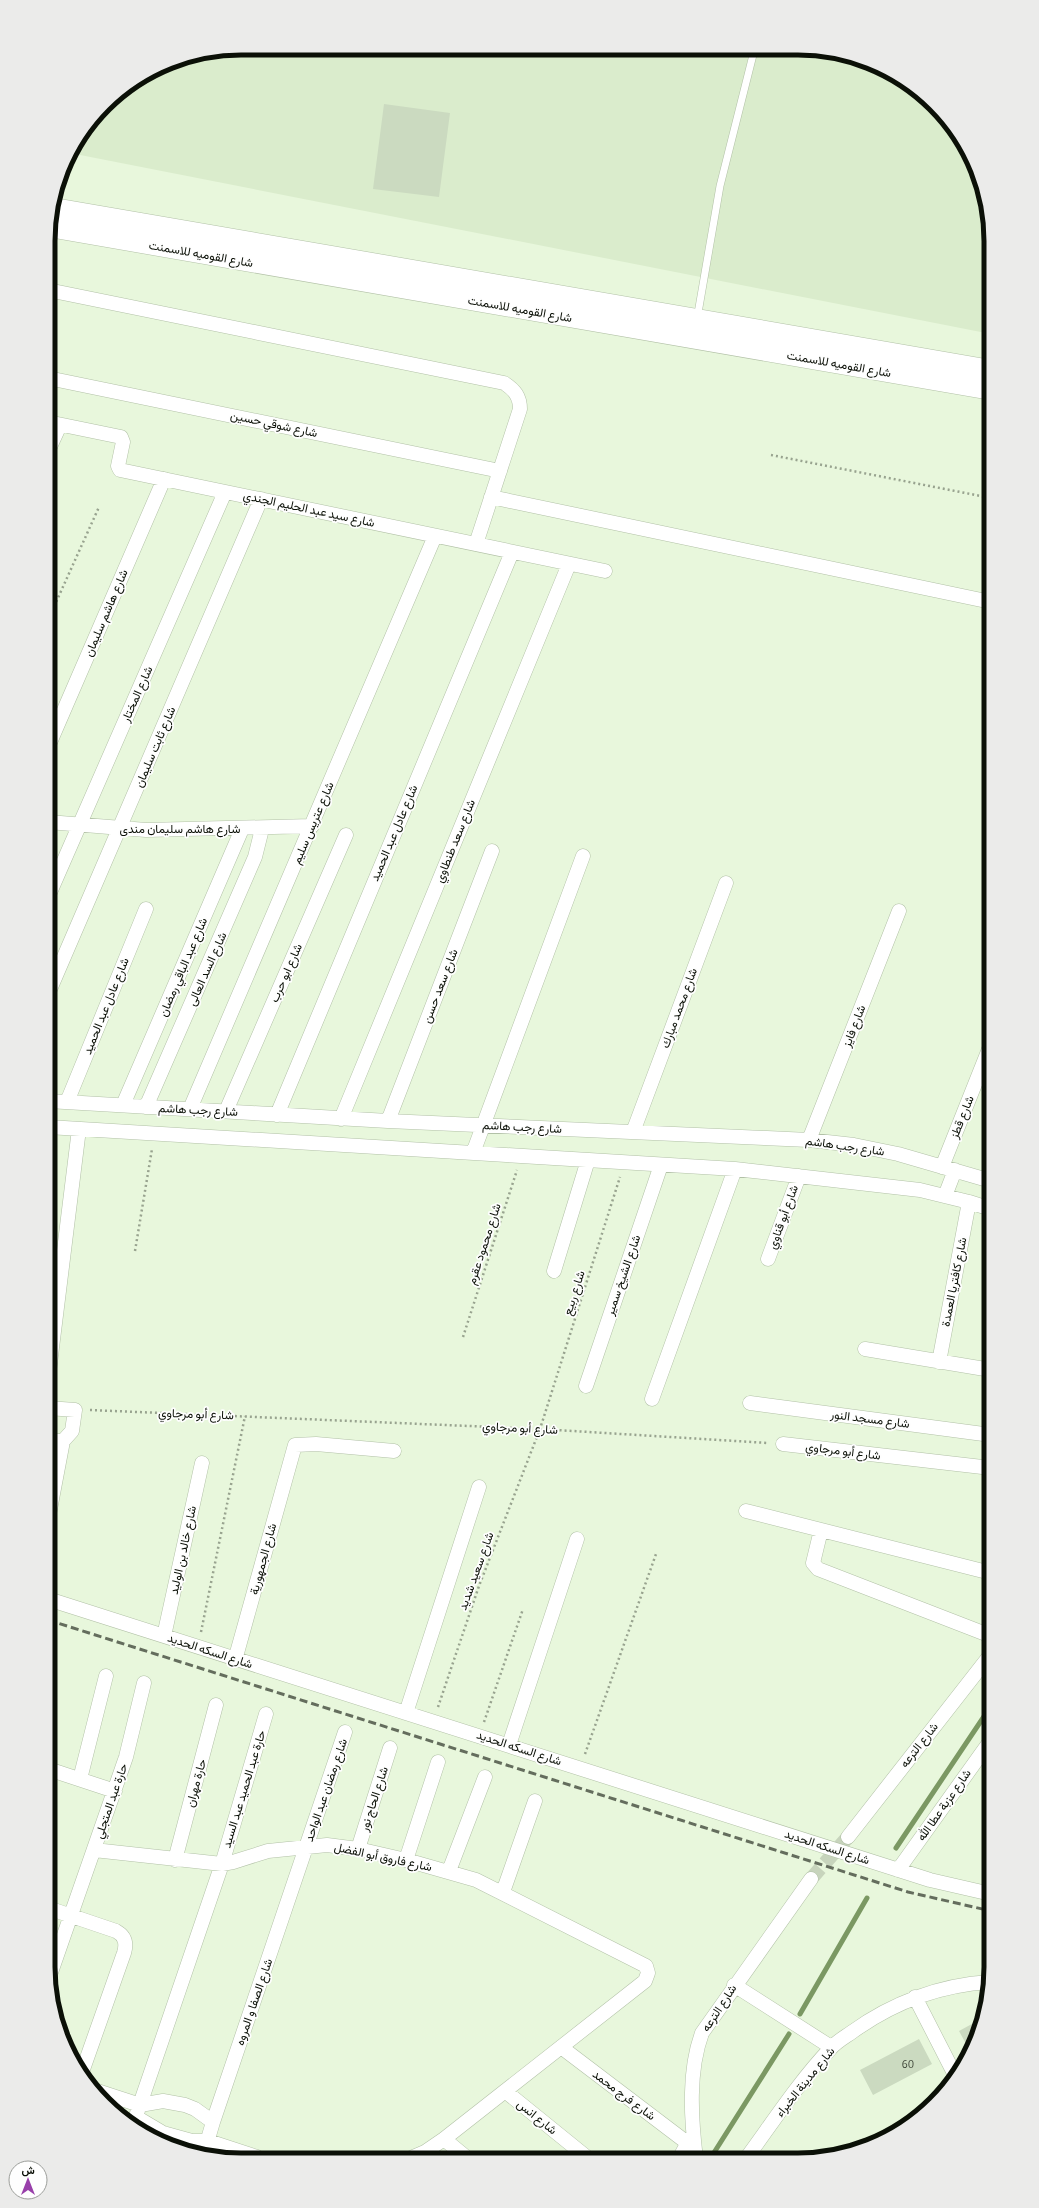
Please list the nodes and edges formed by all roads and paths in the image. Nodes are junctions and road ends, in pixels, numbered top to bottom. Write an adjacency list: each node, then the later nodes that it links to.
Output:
1 (753, 55): 5 (lane)
2 (58, 209): 5 (main road, شارع القوميه للاسمنت)
3 (55, 228): 6 (main road, شارع القوميه للاسمنت)
4 (55, 291): 12 (street)
5 (696, 319): 6 (main road); 7 (main road, شارع القوميه للاسمنت)
6 (693, 339): 9 (main road, شارع القوميه للاسمنت)
7 (984, 369)
8 (55, 379): 12 (street, شارع شوقي حسين)
9 (984, 389)
10 (55, 423): 13 (street, شارع سيد عبد الحليم الجندي)
11 (771, 455): 16 (path)
12 (500, 471): 15 (street)
13 (164, 479): 14 (street, شارع سيد عبد الحليم الجندي); 26 (street, شارع هاشم سليمان)
14 (225, 492): 17 (street, شارع سيد عبد الحليم الجندي); 28 (street, شارع المختار)
15 (491, 497): 20 (street); 24 (street)
16 (984, 497)
17 (261, 499): 19 (street, شارع سيد عبد الحليم الجندي); 32 (street, شارع ثابت سليمان)
18 (99, 507): 25 (path)
19 (435, 536): 20 (street, شارع سيد عبد الحليم الجندي); 29 (street, شارع عتريس سليم)
20 (476, 544): 21 (street, شارع سيد عبد الحليم الجندي)
21 (512, 552): 22 (street, شارع سيد عبد الحليم الجندي); 48 (street, شارع عادل عبد الحميد)
22 (569, 564): 23 (street, شارع سيد عبد الحليم الجندي); 49 (street, شارع سعد طنطاوي)
23 (605, 571)
24 (984, 601)
25 (55, 604)
26 (55, 731)
27 (55, 823): 28 (street, شارع هاشم سليمان مندى)
28 (79, 826): 32 (street, شارع هاشم سليمان مندى); 36 (street, شارع المختار)
29 (312, 826): 31 (street, شارع هاشم سليمان مندى); 46 (street, شارع عتريس سليم)
30 (242, 829): 31 (street, شارع هاشم سليمان مندى); 32 (street, شارع هاشم سليمان مندى); 44 (street, شارع عبد الباقي رمضان)
31 (262, 829): 45 (street, شارع السد العالى)
32 (120, 830): 40 (street, شارع ثابت سليمان)
33 (346, 835): 47 (street, شارع ابو حرب)
34 (492, 851): 50 (street, شارع سعد حسن)
35 (584, 856): 51 (street)
36 (55, 881)
37 (726, 883): 54 (street, شارع محمد مبارك)
38 (146, 909): 43 (street, شارع عادل عبد الحميد)
39 (899, 911): 56 (street, شارع فايز)
40 (55, 978)
41 (984, 1065): 63 (street, شارع قطز)
42 (55, 1101): 43 (street, شارع رجب هاشم)
43 (66, 1102): 44 (street, شارع رجب هاشم)
44 (123, 1105): 45 (street, شارع رجب هاشم)
45 (146, 1107): 46 (street, شارع رجب هاشم)
46 (190, 1109): 47 (street, شارع رجب هاشم)
47 (226, 1111): 48 (street, شارع رجب هاشم)
48 (277, 1114): 49 (street, شارع رجب هاشم)
49 (341, 1118): 50 (street, شارع رجب هاشم)
50 (388, 1121): 51 (street, شارع رجب هاشم)
51 (484, 1125): 54 (street, شارع رجب هاشم); 57 (street)
52 (55, 1127): 53 (street)
53 (79, 1129): 55 (street); 72 (street)
54 (633, 1132): 56 (street, شارع رجب هاشم)
55 (155, 1134): 57 (street); 69 (path)
56 (809, 1140): 63 (street, شارع رجب هاشم)
57 (473, 1153): 58 (street)
58 (522, 1156): 59 (street); 73 (path, شارع محمود عقرم)
59 (588, 1160): 60 (street); 71 (street)
60 (625, 1162): 61 (street); 83 (path, شارع ربيع)
61 (661, 1165): 62 (street); 77 (street, شارع الشيخ سمير)
62 (735, 1169): 64 (street); 78 (street)
63 (949, 1169): 65 (street, شارع رجب هاشم); 66 (street, شارع قطز)
64 (798, 1176): 66 (street); 70 (street, شارع أبو قناوي)
65 (984, 1179)
66 (945, 1196): 67 (street)
67 (968, 1202): 68 (street); 75 (street, شارع كافتريا العمدة)
68 (984, 1207)
69 (135, 1251)
70 (768, 1259)
71 (554, 1272)
72 (55, 1323)
73 (463, 1337)
74 (865, 1349): 75 (street)
75 (939, 1362): 76 (street)
76 (984, 1369)
77 (586, 1386)
78 (652, 1399)
79 (750, 1403): 84 (street, شارع مسجد النور)
80 (55, 1409): 81 (street)
81 (75, 1410): 82 (path, شارع أبو مرجاوي); 86 (street)
82 (245, 1416): 83 (path, شارع أبو مرجاوي); 102 (path)
83 (540, 1429): 87 (path, شارع أبو مرجاوي); 110 (path, شارع سعيد شديد)
84 (984, 1434)
85 (55, 1441): 86 (street)
86 (63, 1441): 91 (street)
87 (783, 1444): 90 (street, شارع أبو مرجاوي)
88 (394, 1451): 103 (street, شارع الجمهورية)
89 (202, 1463): 101 (street, شارع خالد بن الوليد)
90 (984, 1467)
91 (55, 1483)
92 (479, 1487): 108 (street)
93 (746, 1512): 94 (street)
94 (821, 1530): 97 (street); 100 (street)
95 (578, 1539): 113 (street)
96 (656, 1554): 117 (path)
97 (984, 1571)
98 (55, 1601): 101 (street, شارع السكه الحديد)
99 (523, 1609): 112 (path)
100 (984, 1633)
101 (164, 1636): 102 (street, شارع السكه الحديد)
102 (198, 1647): 103 (street, شارع السكه الحديد)
103 (235, 1660): 108 (street, شارع السكه الحديد)
104 (984, 1663): 123 (street, شارع الترعه)
105 (106, 1676): 120 (street)
106 (144, 1683): 121 (street, حارة عبد المتجلي)
107 (216, 1706): 127 (street, حارة مهران)
108 (406, 1713): 110 (street, شارع السكه الحديد)
109 (266, 1714): 129 (street, حارة عبد الحميد عبد السيد)
110 (434, 1721): 112 (street, شارع السكه الحديد)
111 (345, 1732): 124 (street, شارع رمضان عبد الواحد)
112 (480, 1736): 113 (street, شارع السكه الحديد)
113 (509, 1745): 117 (street, شارع السكه الحديد)
114 (390, 1748): 125 (street, شارع الحاج نور)
115 (984, 1750): 130 (street, شارع عزبة عطا الله)
116 (438, 1762): 128 (street)
117 (580, 1768): 130 (street, شارع السكه الحديد)
118 (55, 1771): 120 (street)
119 (485, 1777): 131 (street)
120 (80, 1779): 121 (street)
121 (115, 1791): 126 (street, حارة عبد المتجلي)
122 (535, 1800): 133 (street)
123 (848, 1837)
124 (306, 1847): 125 (street, شارع فاروق أبو الفضل); 129 (street, شارع فاروق أبو الفضل); 148 (street, شارع الصفا و المروه)
125 (358, 1849): 128 (street, شارع فاروق أبو الفضل)
126 (94, 1850): 127 (street, شارع فاروق أبو الفضل); 136 (street, حارة عبد المتجلي)
127 (175, 1860): 129 (street, شارع فاروق أبو الفضل)
128 (406, 1860): 131 (street, شارع فاروق أبو الفضل)
129 (222, 1864): 147 (street)
130 (898, 1870): 134 (street, شارع السكه الحديد)
131 (449, 1871): 133 (street, شارع فاروق أبو الفضل)
132 (811, 1879): 139 (street, شارع الترعه)
133 (503, 1892): 141 (street, شارع فاروق أبو الفضل)
134 (984, 1892)
135 (55, 1910): 136 (street)
136 (71, 1916): 137 (street, حارة عبد المتجلي); 143 (street)
137 (55, 1961)
138 (983, 1983): 140 (street, شارع مدينة الخبراء)
139 (734, 1985): 142 (street); 152 (street, شارع الترعه)
140 (915, 1997): 142 (street, شارع مدينة الخبراء); 144 (street)
141 (561, 2047): 145 (street); 152 (street, شارع فرج محمد)
142 (831, 2047): 157 (street, شارع مدينة الخبراء)
143 (84, 2067)
144 (953, 2070)
145 (505, 2091): 149 (street); 156 (street, شارع انس)
146 (109, 2099): 147 (street)
147 (137, 2116): 148 (street); 150 (street)
148 (213, 2122): 150 (street, شارع الصفا و المروه)
149 (444, 2139): 154 (street); 155 (street)
150 (208, 2141): 151 (street, شارع الصفا و المروه); 153 (street)
151 (205, 2149)
152 (692, 2150)
153 (245, 2153)
154 (423, 2153)
155 (461, 2153)
156 (582, 2153)
157 (750, 2153)

